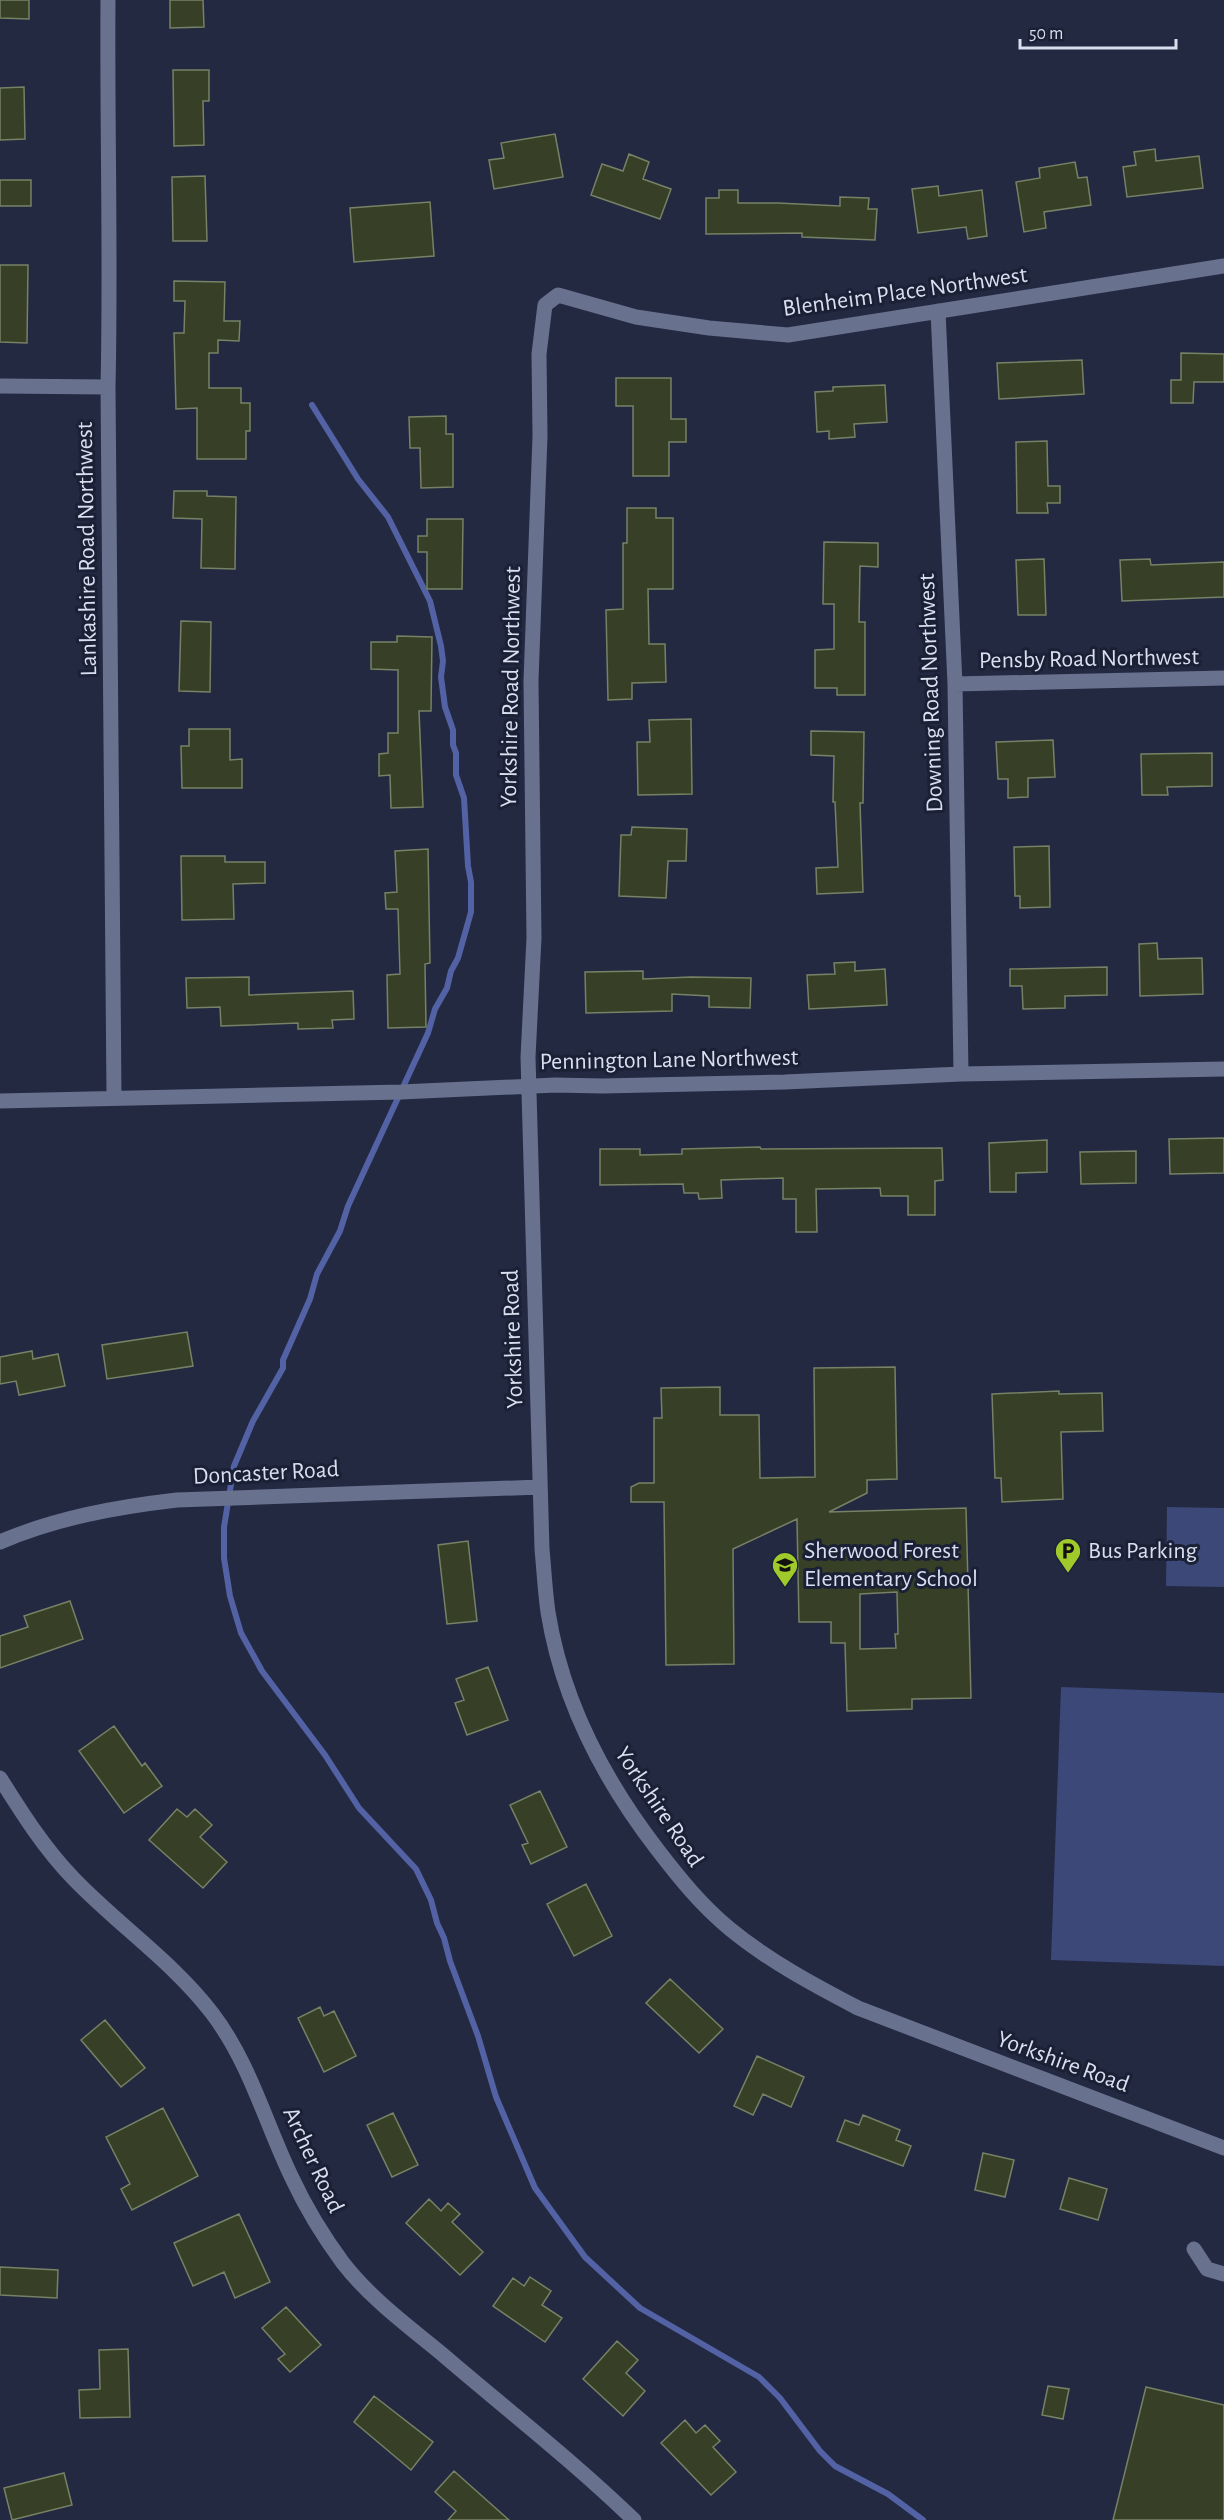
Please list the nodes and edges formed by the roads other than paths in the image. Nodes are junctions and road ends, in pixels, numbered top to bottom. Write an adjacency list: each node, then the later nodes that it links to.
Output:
1 (108, 0): 6 (street, Lankashire Road Northwest)
2 (1224, 266): 4 (street, Blenheim Place Northwest)
3 (558, 295): 4 (street, Blenheim Place Northwest); 11 (street, Yorkshire Road Northwest)
4 (938, 311): 8 (street, Downing Road Northwest)
5 (0, 386): 6 (street)
6 (108, 387): 12 (street, Lankashire Road Northwest)
7 (1224, 678): 8 (street, Pensby Road Northwest)
8 (956, 684): 10 (street, Downing Road Northwest)
9 (1224, 1069): 10 (street, Pennington Lane Northwest)
10 (960, 1074): 11 (street, Pennington Lane Northwest)
11 (529, 1085): 12 (street, Pennington Lane Northwest); 14 (street, Yorkshire Road)
12 (114, 1097): 13 (street, Pennington Lane Northwest)
13 (0, 1101)
14 (540, 1487): 15 (street, Doncaster Road); 17 (street, Yorkshire Road)
15 (0, 1542)
16 (0, 1778): 20 (street, Archer Road)
17 (1224, 2148)
18 (1194, 2249): 19 (street)
19 (1224, 2274)
20 (634, 2520)

